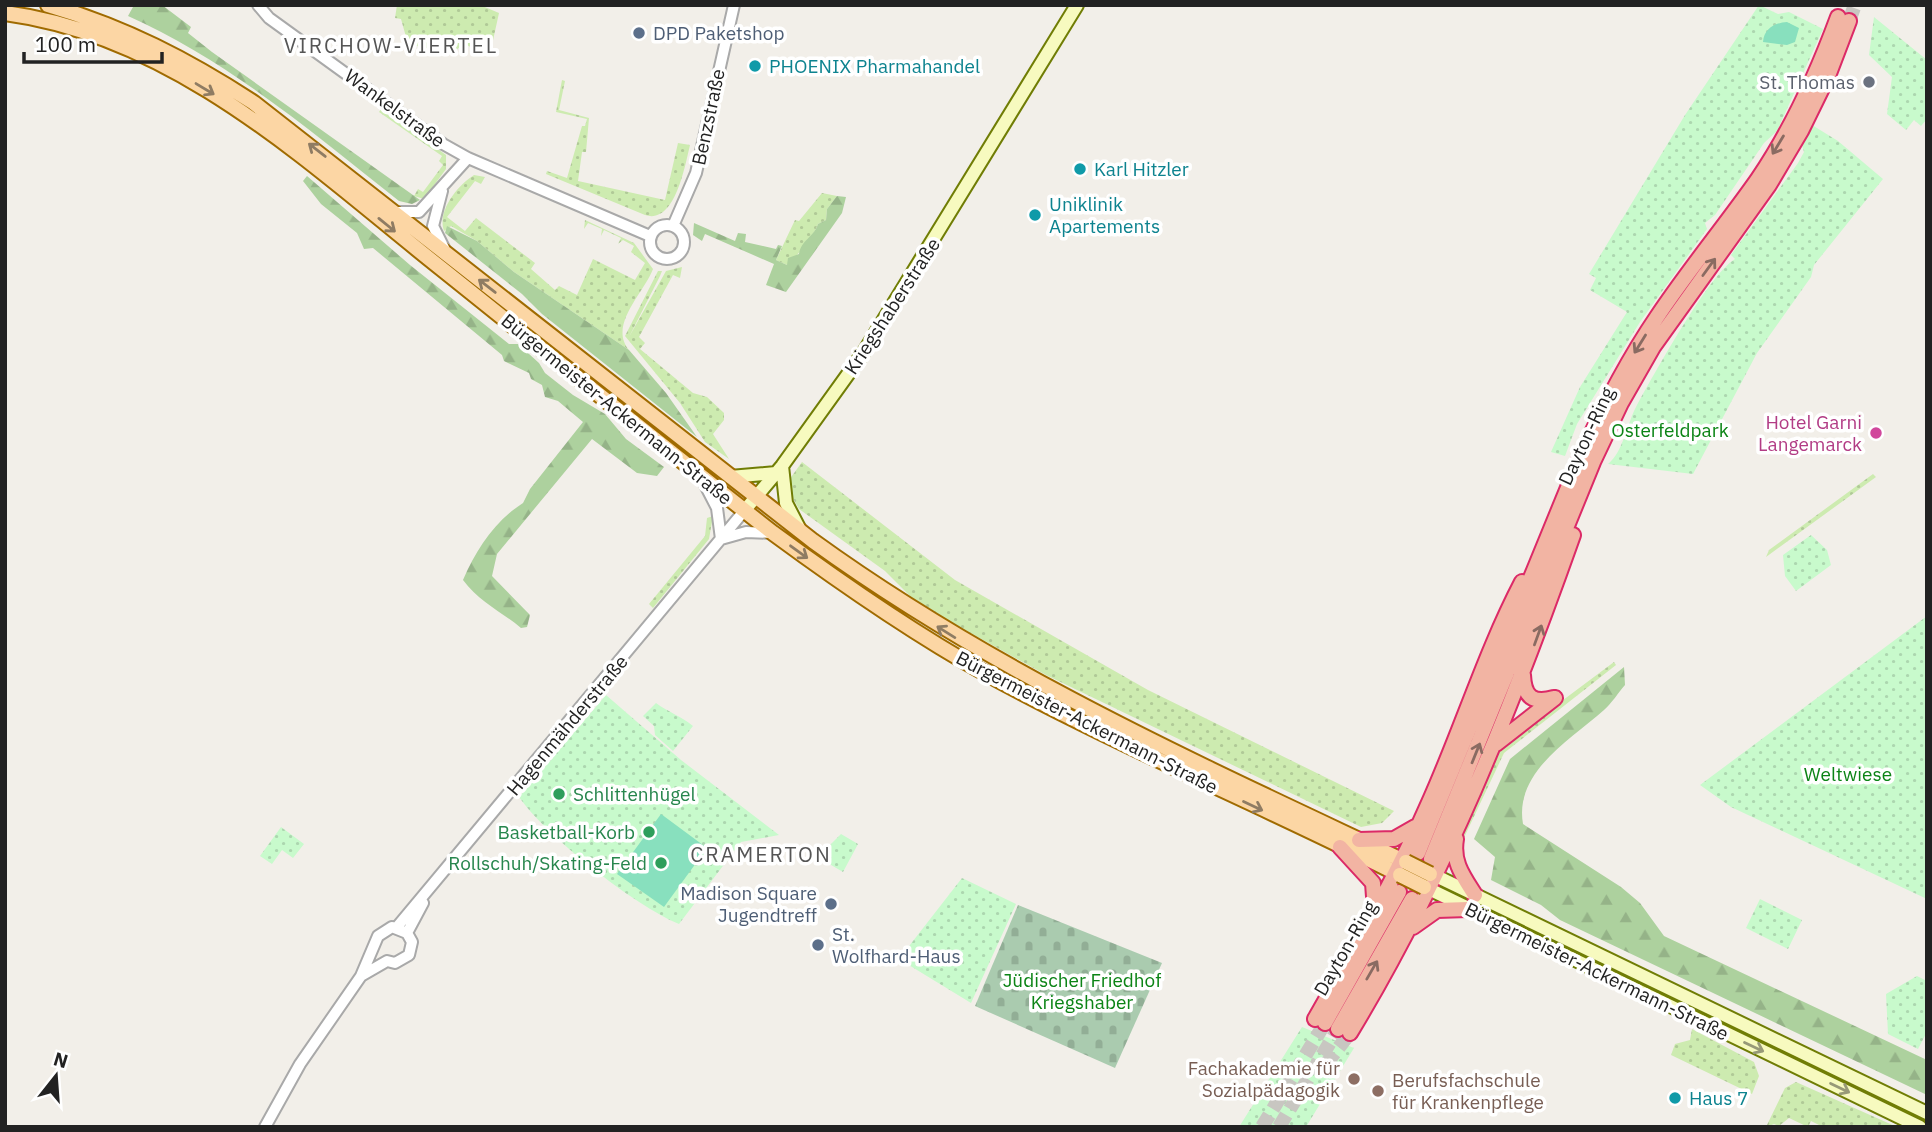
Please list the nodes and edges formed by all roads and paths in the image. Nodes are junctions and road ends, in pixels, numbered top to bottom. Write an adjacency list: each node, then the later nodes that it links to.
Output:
1 (48, 5): 8 (main road, Bürgermeister-Ackermann-Straße, one-way to 1)
2 (258, 5): 6 (street, Wankelstraße)
3 (734, 5): 9 (street, Benzstraße)
4 (1077, 5): 13 (main road, Kriegshaberstraße)
5 (5, 13): 14 (main road, Bürgermeister-Ackermann-Straße, one-way to 14)
6 (468, 158): 7 (street); 10 (street)
7 (443, 189): 8 (street); 11 (street)
8 (394, 212): 11 (main road, Bürgermeister-Ackermann-Straße)
9 (673, 226): 10 (street); 10 (street)
10 (650, 236)
11 (447, 254): 15 (main road, Bürgermeister-Ackermann-Straße, one-way to 11)
12 (1593, 462): 17 (highway, Dayton-Ring, one-way to 17); 23 (highway, one-way to 12); 30 (highway, Dayton-Ring, one-way to 12)
13 (779, 469): 15 (main road); 16 (main road, Kriegshaberstraße); 20 (main road)
14 (701, 477): 18 (main road, Bürgermeister-Ackermann-Straße); 21 (street)
15 (730, 477): 16 (main road, Bürgermeister-Ackermann-Straße)
16 (756, 498): 18 (main road, Kriegshaberstraße); 20 (main road, Bürgermeister-Ackermann-Straße)
17 (1560, 506): 25 (highway); 30 (highway, Dayton-Ring)
18 (744, 511): 19 (main road, Bürgermeister-Ackermann-Straße); 21 (street, Kriegshaberstraße)
19 (773, 533): 21 (street); 28 (main road, Bürgermeister-Ackermann-Straße, one-way to 28)
20 (803, 534): 27 (main road, Bürgermeister-Ackermann-Straße, one-way to 20)
21 (721, 539): 22 (street, Kriegshaberstraße)
22 (680, 589): 35 (street, Hagenmähderstraße)
23 (1523, 674): 24 (highway); 24 (highway)
24 (1496, 744): 26 (highway)
25 (1419, 824): 27 (highway); 29 (highway)
26 (1457, 831): 30 (highway); 32 (highway)
27 (1359, 840): 29 (main road, Bürgermeister-Ackermann-Straße)
28 (1340, 847): 29 (main road, Bürgermeister-Ackermann-Straße); 34 (highway)
29 (1401, 867): 30 (main road, Bürgermeister-Ackermann-Straße, bridge); 34 (highway)
30 (1428, 873): 32 (main road, Bürgermeister-Ackermann-Straße); 33 (main road, Bürgermeister-Ackermann-Straße); 36 (highway)
31 (1405, 895): 40 (highway, Dayton-Ring)
32 (1475, 895): 41 (main road, Bürgermeister-Ackermann-Straße)
33 (1468, 909): 36 (highway); 43 (main road, Bürgermeister-Ackermann-Straße, one-way to 43)
34 (1374, 915): 40 (highway)
35 (402, 930): 37 (street, Hagenmähderstraße); 38 (street, Hagenmähderstraße)
36 (1409, 930): 40 (highway)
37 (376, 947): 38 (street); 39 (street, Hagenmähderstraße)
38 (387, 961): 39 (street, Hagenmähderstraße)
39 (361, 976): 42 (street, Hagenmähderstraße)
40 (1332, 1026)
41 (1927, 1113)
42 (265, 1127)
43 (1920, 1127)

